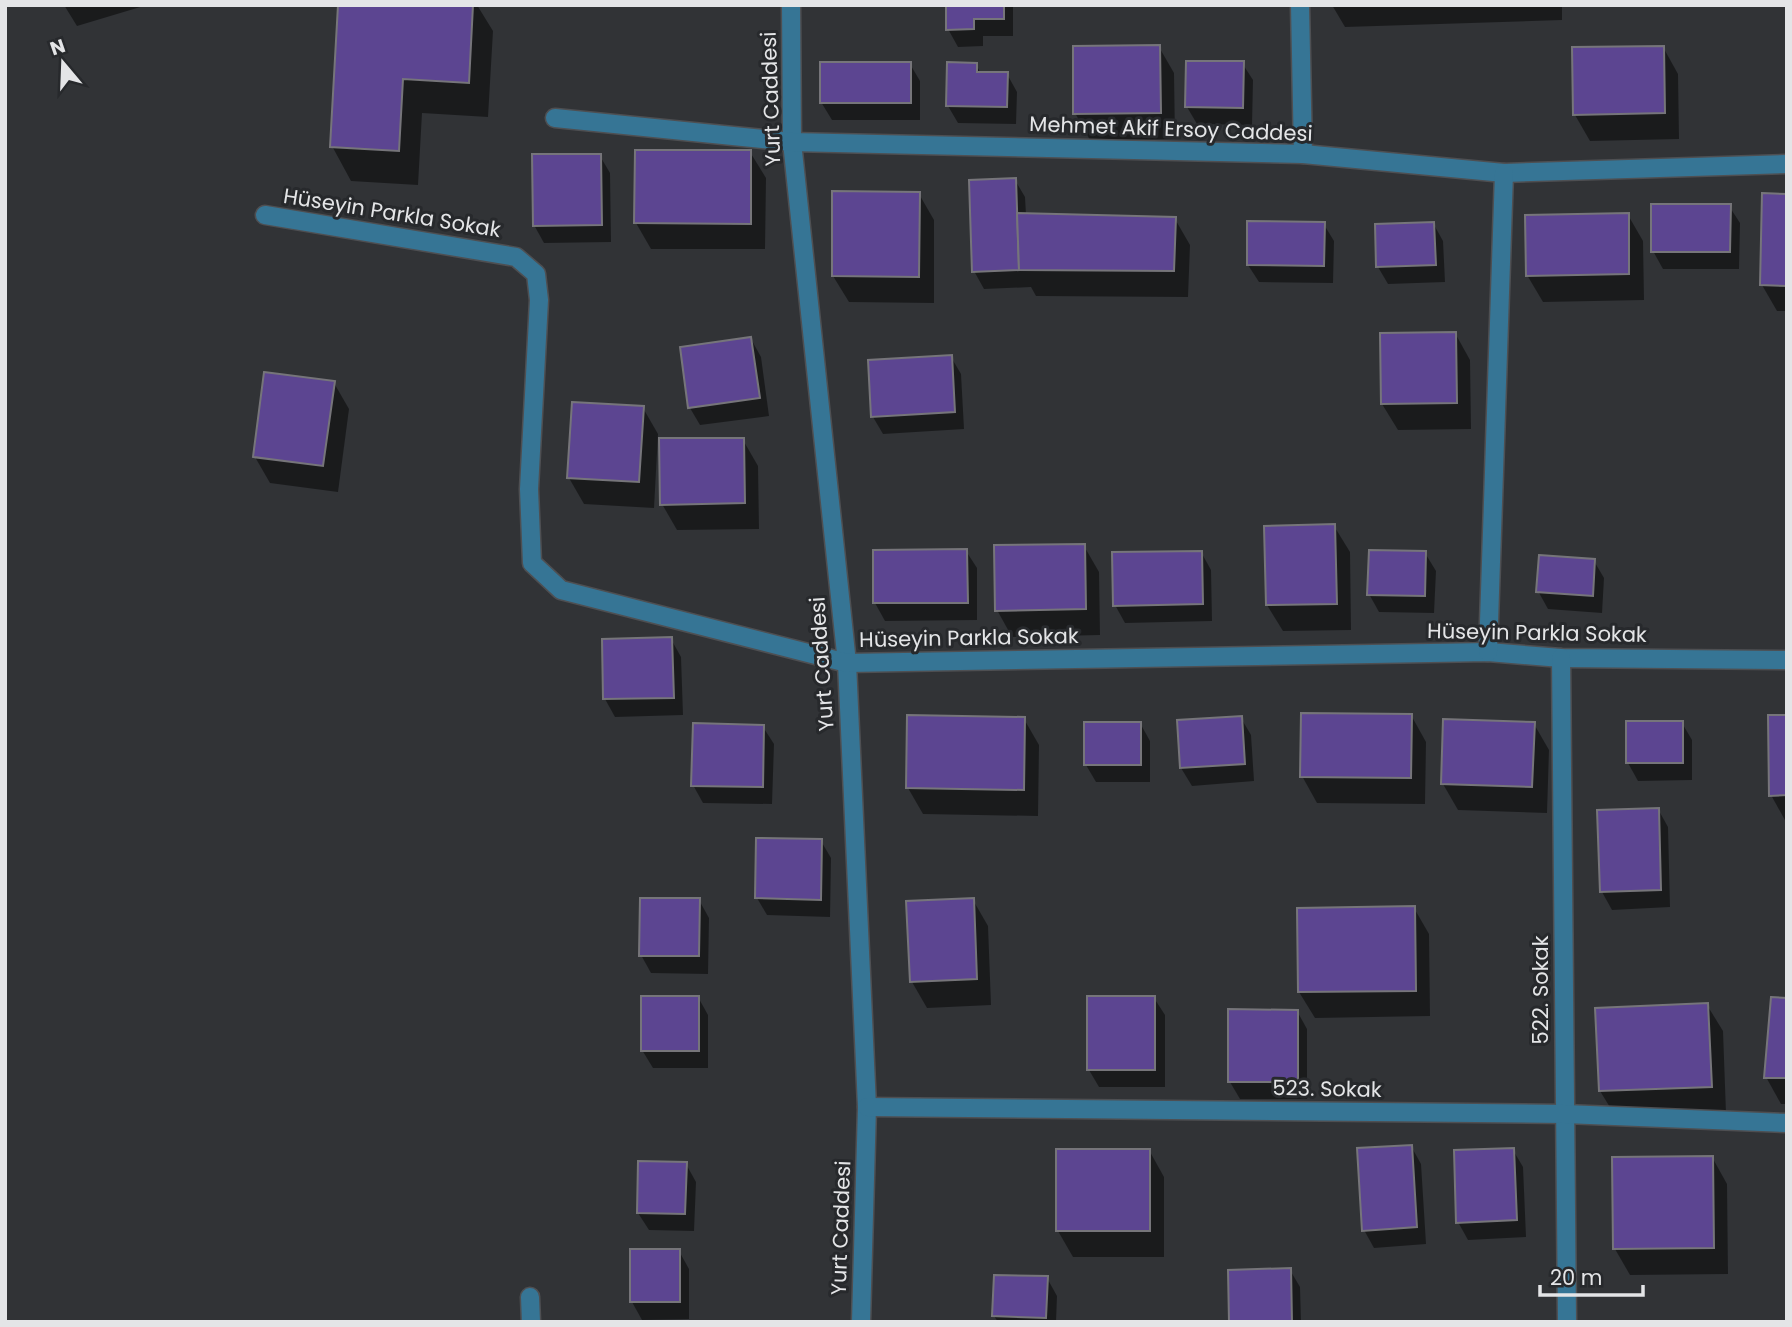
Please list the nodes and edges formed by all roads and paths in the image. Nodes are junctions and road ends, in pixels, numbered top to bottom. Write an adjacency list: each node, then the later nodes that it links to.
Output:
1 (791, 5): 4 (street, Yurt Caddesi)
2 (1300, 5): 5 (street)
3 (555, 118): 4 (street, Mehmet Akif Ersoy Caddesi)
4 (792, 142): 5 (street, Mehmet Akif Ersoy Caddesi); 12 (street, Yurt Caddesi)
5 (1303, 154): 7 (street, Mehmet Akif Ersoy Caddesi)
6 (1787, 164): 7 (street, Mehmet Akif Ersoy Caddesi)
7 (1504, 173): 9 (street)
8 (265, 215): 12 (street, Hüseyin Parkla Sokak)
9 (1488, 652): 10 (street, Hüseyin Parkla Sokak); 12 (street, Hüseyin Parkla Sokak)
10 (1562, 658): 11 (street, Hüseyin Parkla Sokak); 14 (street, 522. Sokak)
11 (1787, 660)
12 (847, 663): 13 (street, Yurt Caddesi)
13 (867, 1108): 14 (street, 523. Sokak); 18 (street, Yurt Caddesi)
14 (1565, 1114): 15 (street, 523. Sokak); 19 (street, 522. Sokak)
15 (1787, 1123)
16 (530, 1297): 17 (street)
17 (531, 1322)
18 (861, 1322)
19 (1567, 1322)

